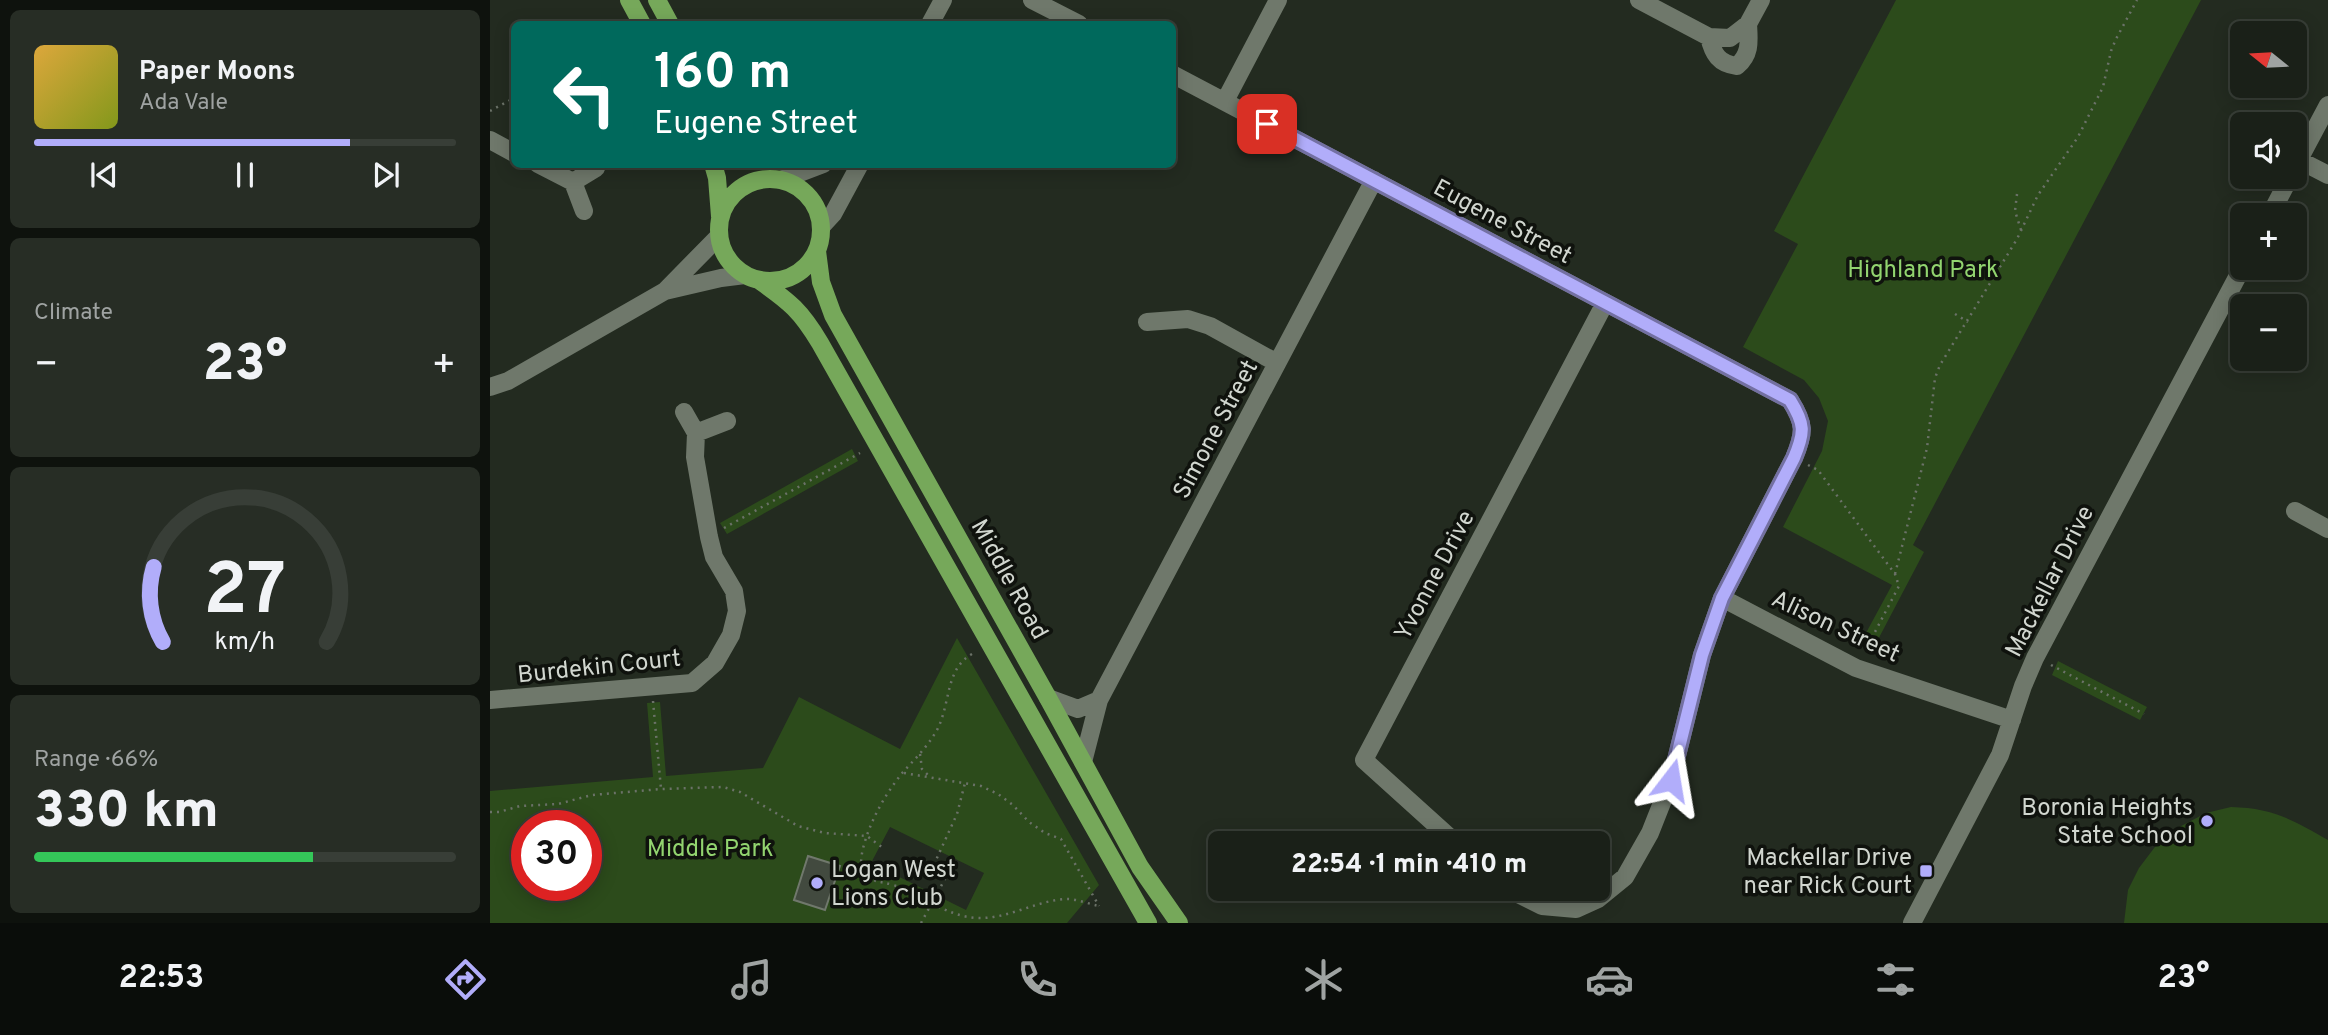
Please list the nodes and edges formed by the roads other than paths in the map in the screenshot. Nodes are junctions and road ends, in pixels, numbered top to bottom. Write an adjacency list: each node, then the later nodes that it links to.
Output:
1 (629, 0): 8 (main road)
2 (657, 0): 9 (main road)
3 (943, 0): 10 (street)
4 (1032, 0): 11 (street)
5 (1278, 0): 15 (street)
6 (1639, 0): 13 (street)
7 (1761, 0): 12 (street)
8 (640, 21)
9 (668, 21)
10 (932, 21)
11 (1073, 21)
12 (1748, 24): 13 (street); 13 (street)
13 (1709, 37)
14 (1176, 76): 15 (street, Eugene Street)
15 (1225, 101): 28 (street, Eugene Street)
16 (2328, 105): 18 (street)
17 (490, 140): 19 (street)
18 (2307, 145)
19 (511, 151)
20 (545, 168): 29 (street)
21 (596, 168): 29 (street)
22 (714, 168): 32 (main road)
23 (803, 168): 26 (street)
24 (858, 168): 31 (street)
25 (2307, 168): 27 (street)
26 (772, 174): 31 (main road); 32 (main road)
27 (2328, 175)
28 (1374, 180): 37 (street, Eugene Street); 39 (street, Simone Street)
29 (573, 183): 30 (street)
30 (584, 211)
31 (821, 227): 33 (main road)
32 (720, 228): 34 (main road); 36 (street)
33 (817, 251): 34 (main road); 47 (main road, Middle Road)
34 (752, 278): 36 (street); 55 (main road, Middle Road)
35 (2236, 280): 50 (street, Mackellar Drive)
36 (665, 291): 40 (street)
37 (1605, 303): 46 (street, Eugene Street); 52 (street, Yvonne Drive)
38 (1147, 322): 39 (street)
39 (1277, 363): 49 (street, Simone Street)
40 (490, 387)
41 (684, 412): 43 (street, Burdekin Court)
42 (727, 421): 43 (street)
43 (696, 433): 48 (street, Burdekin Court)
44 (2295, 511): 45 (street)
45 (2328, 529)
46 (1722, 598): 50 (street, Alison Street); 54 (street)
47 (1048, 698): 49 (street); 51 (main road, Middle Road)
48 (490, 700)
49 (1099, 700): 51 (street, Simone Street)
50 (2012, 720): 57 (street, Mackellar Drive)
51 (1083, 762): 56 (main road, Middle Road)
52 (1443, 831)
53 (1532, 901): 54 (street)
54 (1576, 916)
55 (1148, 923)
56 (1179, 923)
57 (1912, 923)

